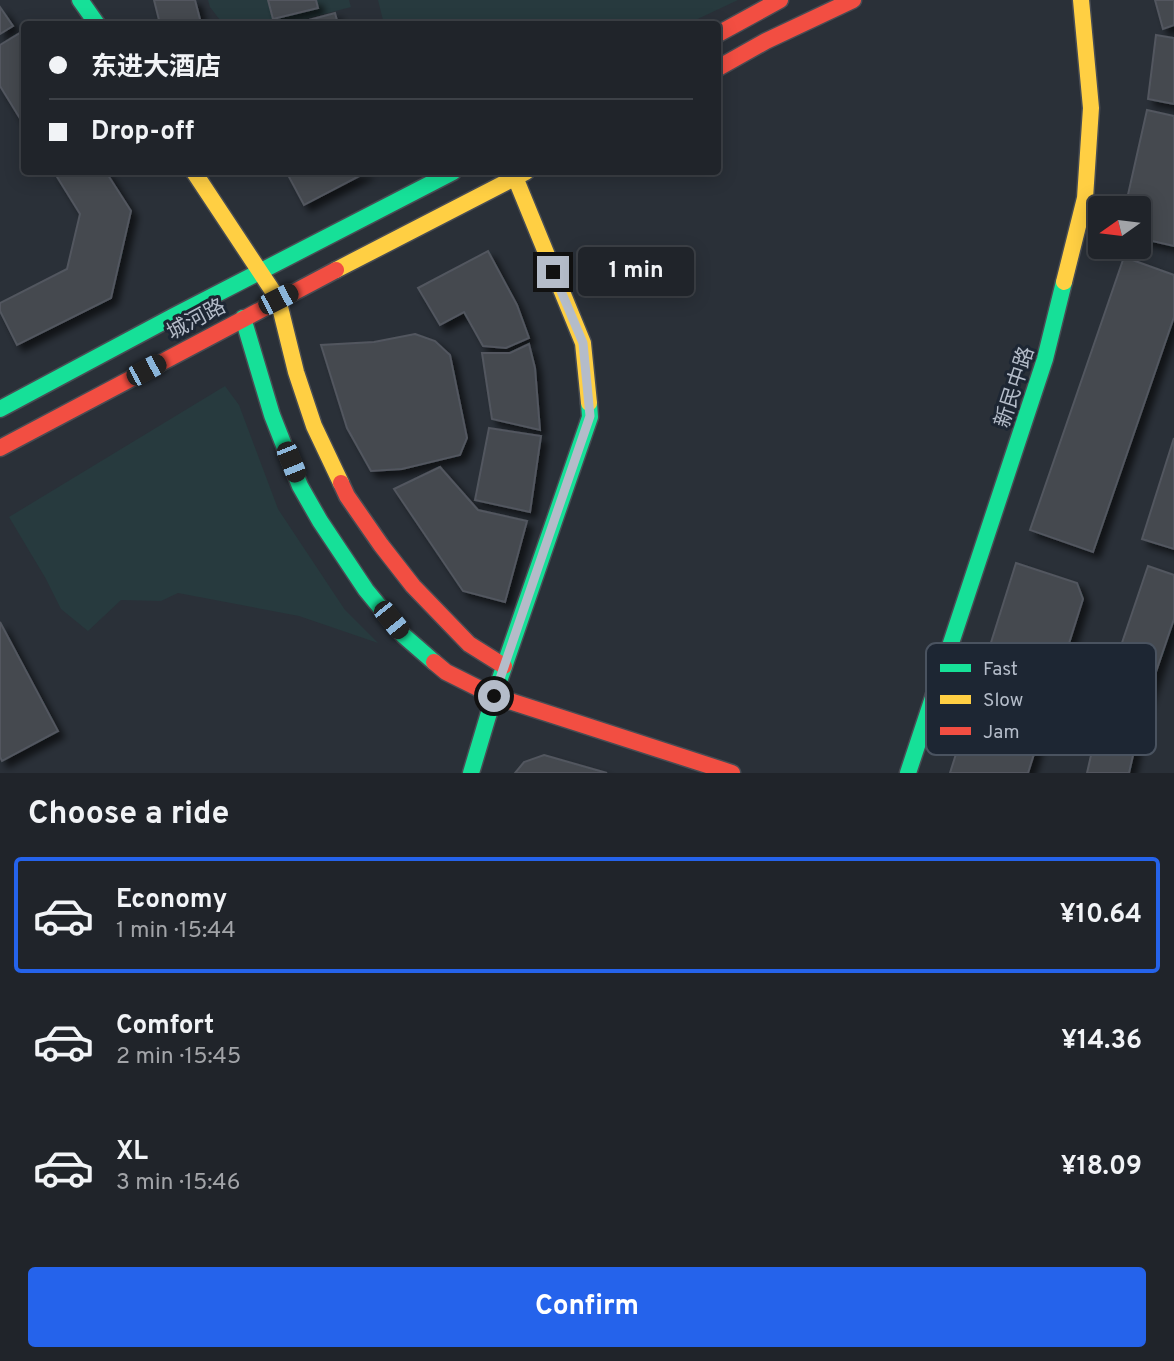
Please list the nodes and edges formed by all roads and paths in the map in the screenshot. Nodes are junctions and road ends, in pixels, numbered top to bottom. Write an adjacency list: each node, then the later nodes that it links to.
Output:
1 (80, 0): 5 (main road)
2 (780, 0): 6 (main road)
3 (853, 0): 7 (main road)
4 (1081, 0): 17 (main road, 新民中路)
5 (95, 21)
6 (721, 32)
7 (721, 66)
8 (196, 175): 12 (main road)
9 (447, 175): 12 (main road, 城河路)
10 (518, 175): 13 (main road, 城河路)
11 (520, 175): 18 (main road)
12 (260, 271): 13 (main road); 15 (main road, 城河路)
13 (278, 299): 14 (main road, 城河路); 18 (main road)
14 (243, 318): 16 (main road, 城河路); 19 (main road)
15 (0, 409)
16 (0, 448)
17 (951, 643)
18 (504, 666): 19 (main road)
19 (494, 696): 21 (main road); 22 (main road)
20 (926, 719): 23 (main road, 新民中路)
21 (471, 773)
22 (732, 773)
23 (908, 773)

